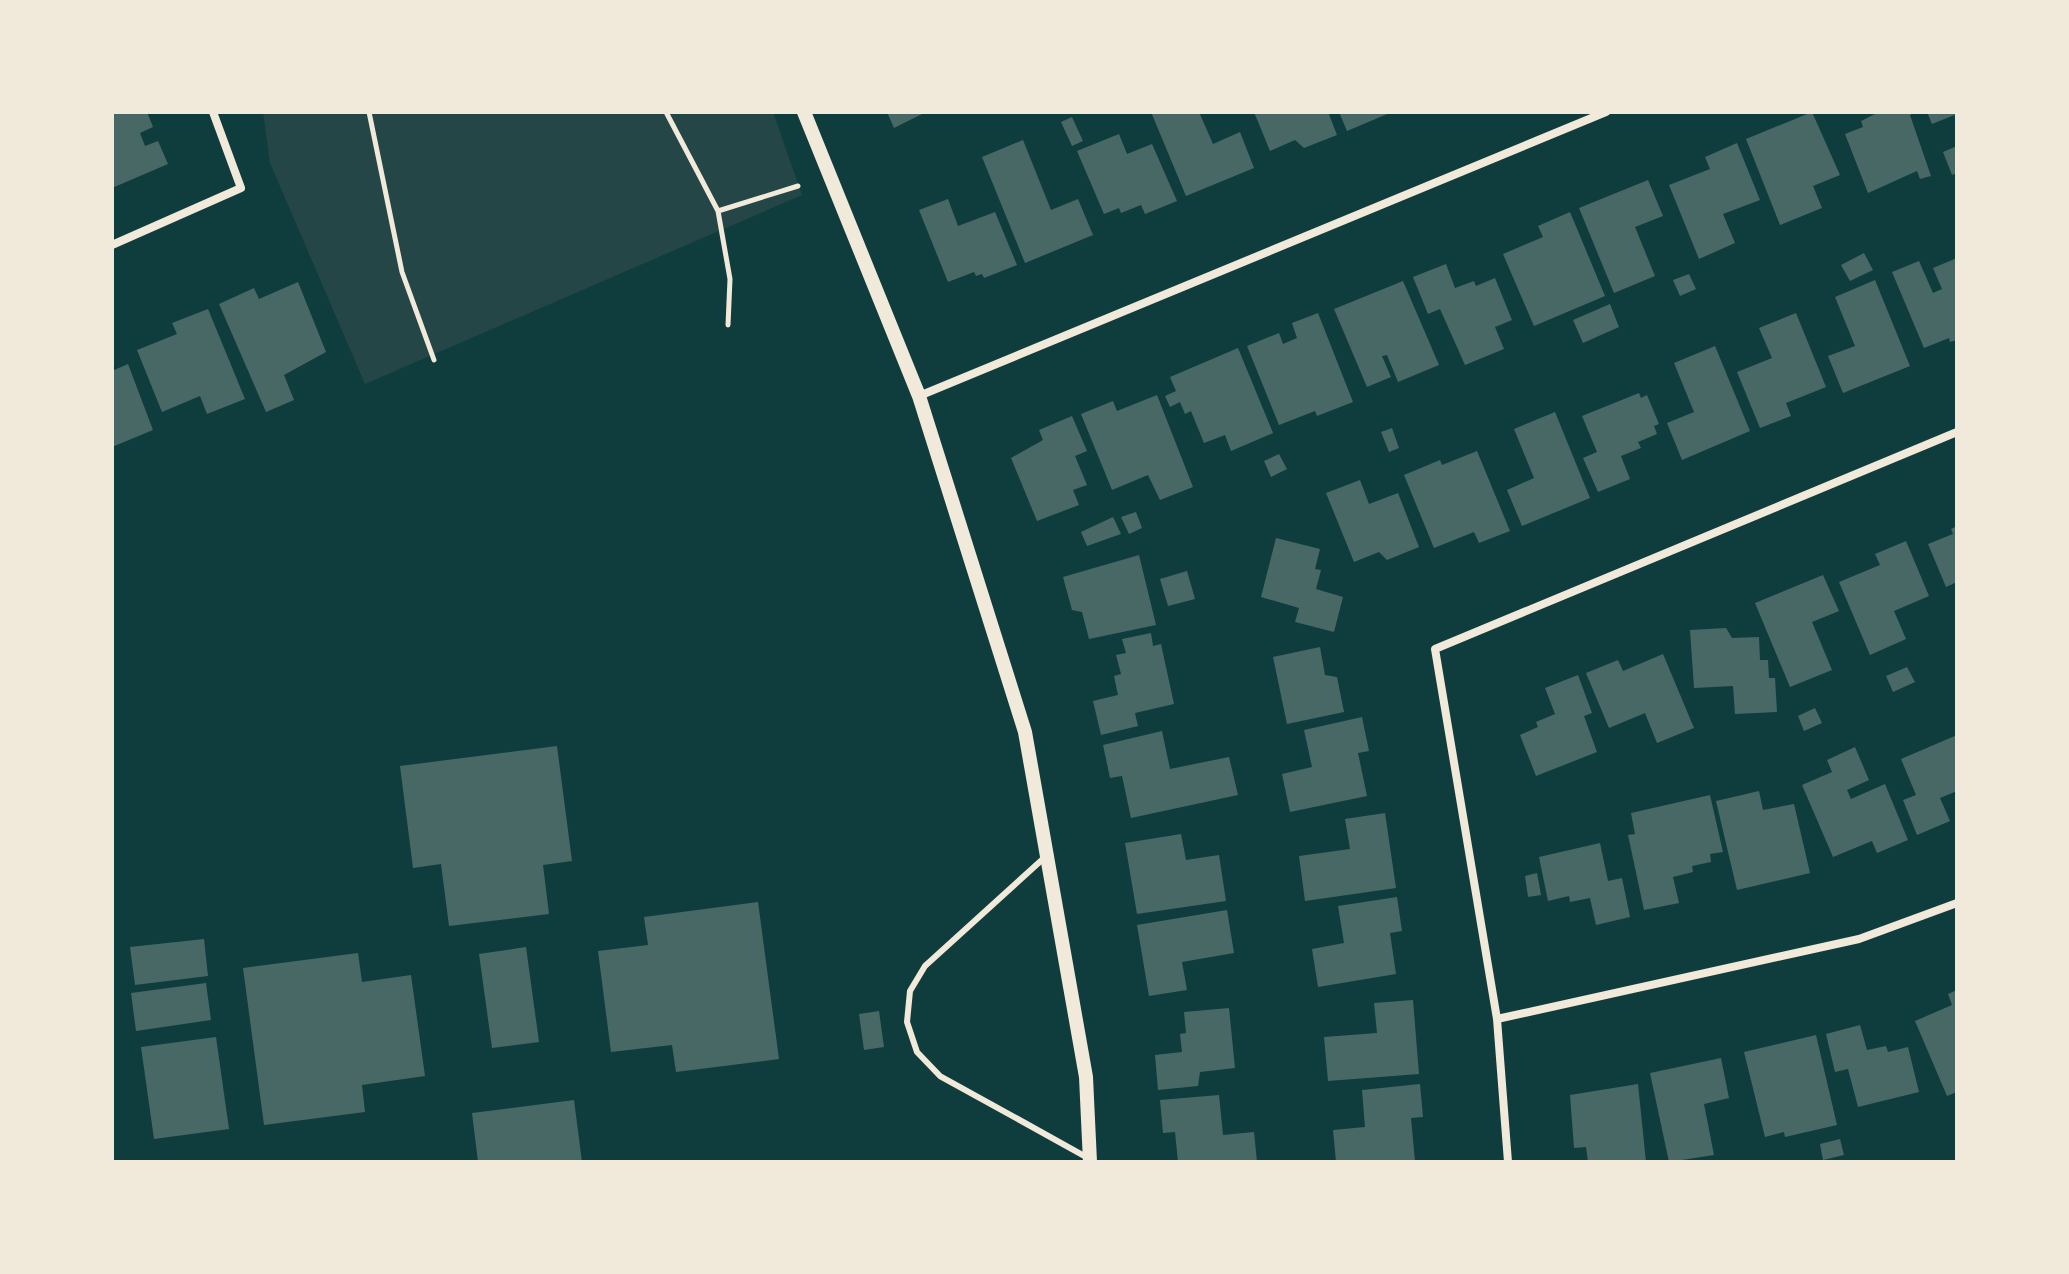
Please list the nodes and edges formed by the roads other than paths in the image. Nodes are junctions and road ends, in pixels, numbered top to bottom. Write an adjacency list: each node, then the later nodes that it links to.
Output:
1 (213, 112): 4 (street)
2 (804, 112): 5 (street)
3 (1606, 112): 5 (street)
4 (112, 245)
5 (919, 396): 7 (street)
6 (1957, 432): 9 (street)
7 (1047, 856): 10 (street); 10 (lane)
8 (1957, 903): 9 (street)
9 (1497, 1019): 11 (street)
10 (1090, 1161)
11 (1508, 1162)

